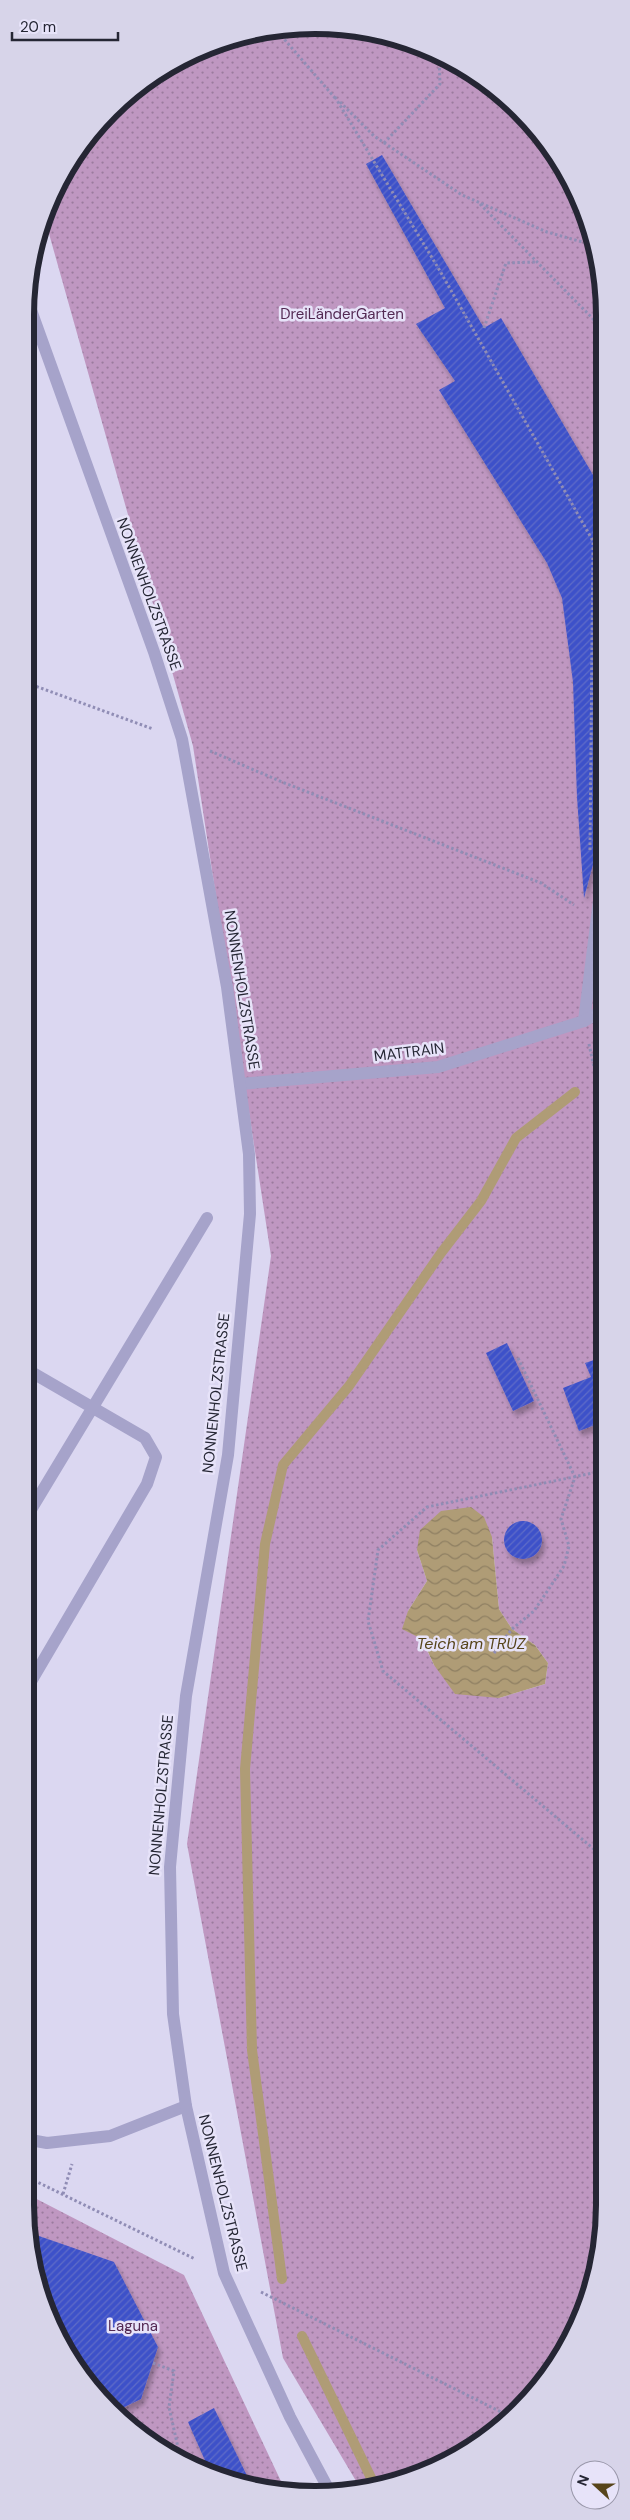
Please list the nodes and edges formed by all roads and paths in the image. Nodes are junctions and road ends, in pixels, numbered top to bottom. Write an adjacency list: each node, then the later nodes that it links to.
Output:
1 (281, 36): 3 (path)
2 (439, 63): 4 (path)
3 (335, 98): 4 (path); 13 (path)
4 (384, 143): 5 (path)
5 (478, 202): 6 (path); 7 (path)
6 (587, 243)
7 (537, 262): 9 (path); 10 (path)
8 (34, 316): 12 (street, NONNENHOLZSTRASSE)
9 (596, 323)
10 (484, 328)
11 (34, 686): 12 (path)
12 (182, 739): 14 (path); 18 (street, NONNENHOLZSTRASSE)
13 (590, 859)
14 (596, 920): 16 (street)
15 (596, 1014): 16 (street, MATTRAIN)
16 (584, 1021): 17 (path); 18 (street, MATTRAIN)
17 (596, 1080)
18 (240, 1084): 29 (street, NONNENHOLZSTRASSE)
19 (207, 1218): 22 (street)
20 (517, 1356): 24 (path)
21 (34, 1373): 22 (street)
22 (93, 1406): 25 (street); 27 (street)
23 (596, 1472): 24 (path)
24 (575, 1477): 26 (path); 28 (path)
25 (34, 1505)
26 (494, 1653)
27 (34, 1676)
28 (596, 1851)
29 (186, 2106): 30 (street); 32 (street, NONNENHOLZSTRASSE)
30 (34, 2141)
31 (34, 2180): 32 (path)
32 (224, 2273): 34 (path); 36 (street, NONNENHOLZSTRASSE)
33 (153, 2363): 35 (path)
34 (503, 2413)
35 (179, 2451)
36 (327, 2486)

